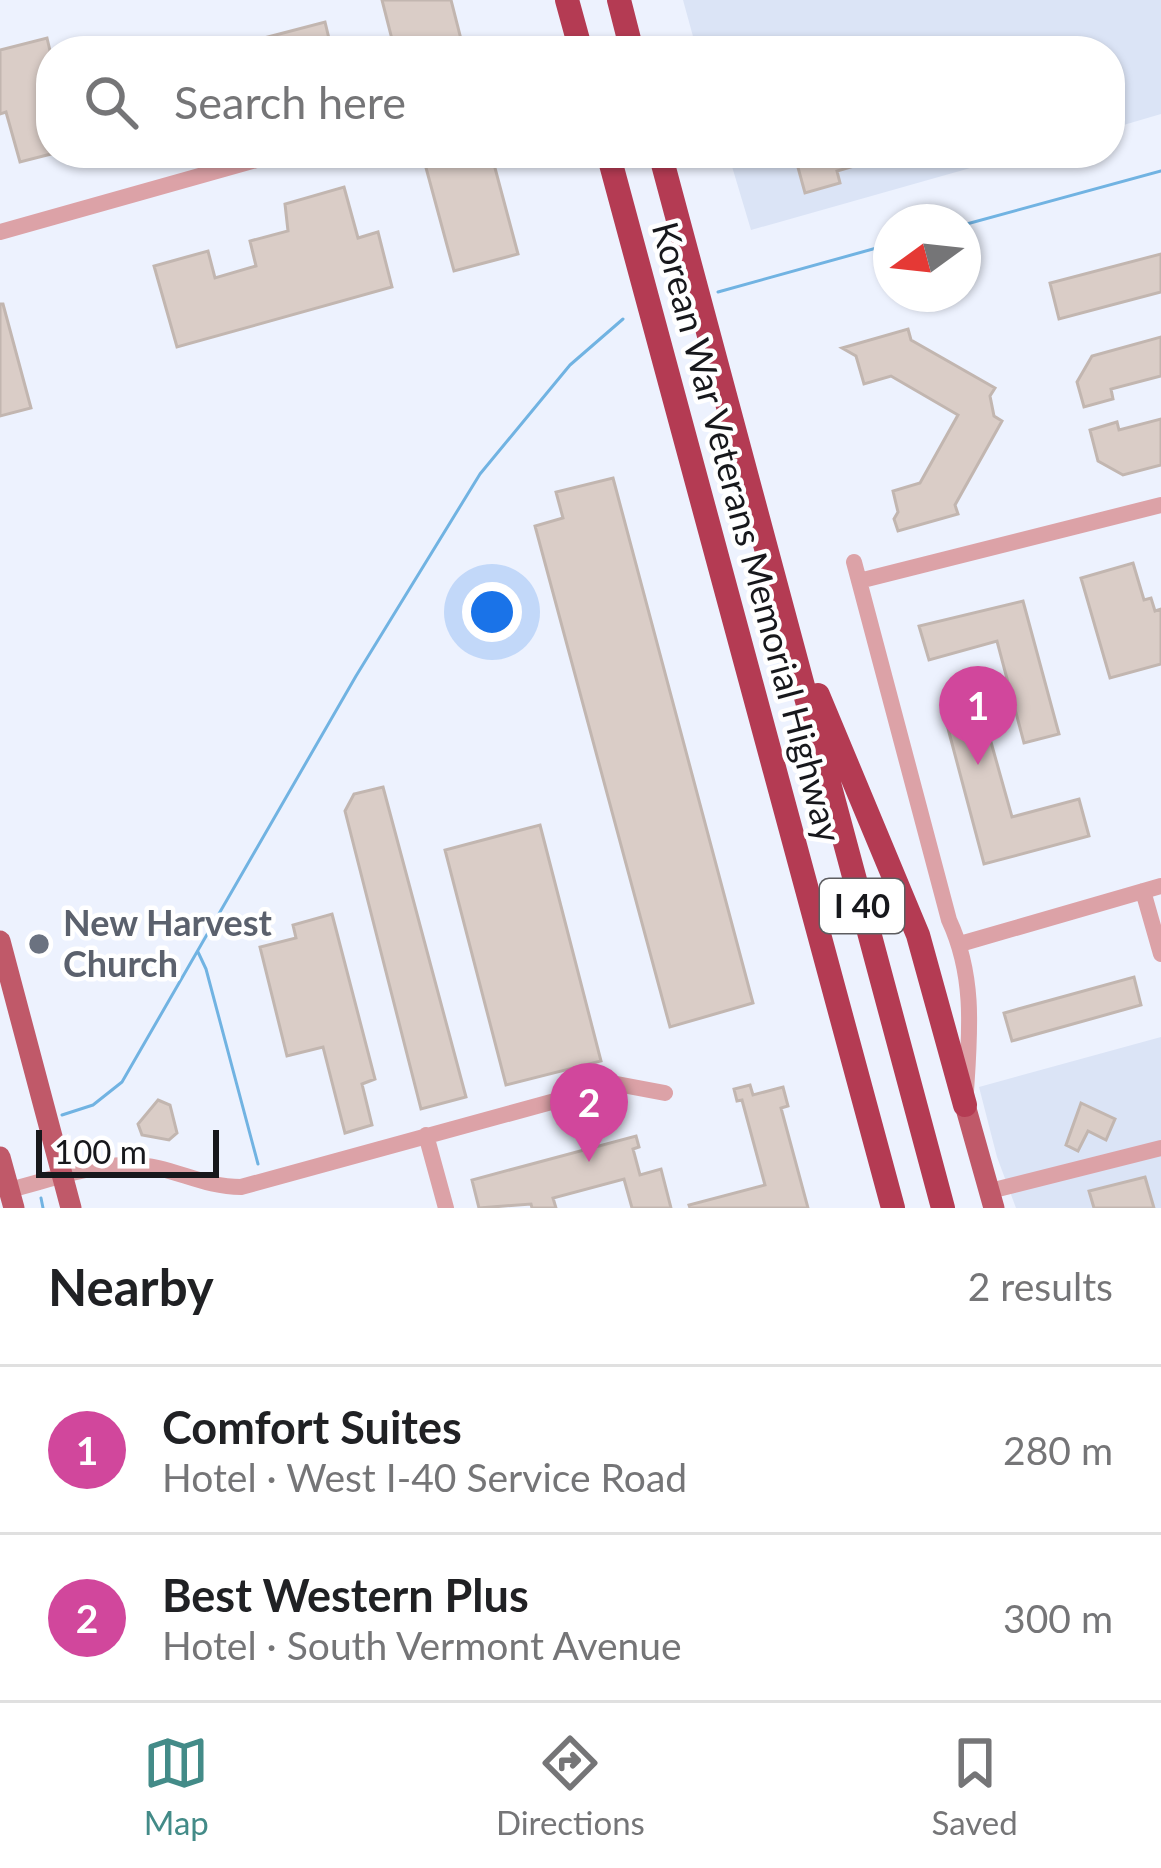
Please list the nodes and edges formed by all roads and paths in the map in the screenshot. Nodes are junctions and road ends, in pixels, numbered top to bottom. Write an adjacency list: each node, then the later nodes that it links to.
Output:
1 (567, 0): 3 (highway)
2 (619, 0): 4 (highway)
3 (576, 36)
4 (628, 36)
5 (228, 168): 8 (street)
6 (612, 168): 17 (highway, Korean War Veterans Memorial Highway / I 40)
7 (664, 168): 12 (highway, Korean War Veterans Memorial Highway / I 40)
8 (0, 232)
9 (1161, 506): 11 (street)
10 (854, 562): 11 (street)
11 (859, 581): 15 (street)
12 (781, 604): 19 (highway); 30 (highway, Korean War Veterans Memorial Highway / I 40)
13 (1152, 889): 15 (street); 16 (street)
14 (0, 940): 23 (main road)
15 (960, 944): 19 (street)
16 (1161, 954)
17 (860, 1091): 28 (highway); 29 (highway, Korean War Veterans Memorial Highway / I 40)
18 (665, 1093): 20 (street)
19 (965, 1105): 25 (main road)
20 (426, 1135): 23 (street); 27 (street)
21 (1161, 1148): 25 (street)
22 (0, 1157): 24 (main road)
23 (63, 1177): 24 (street); 26 (main road)
24 (11, 1199)
25 (992, 1200)
26 (71, 1208)
27 (446, 1208)
28 (878, 1208)
29 (892, 1208)
30 (943, 1208)

